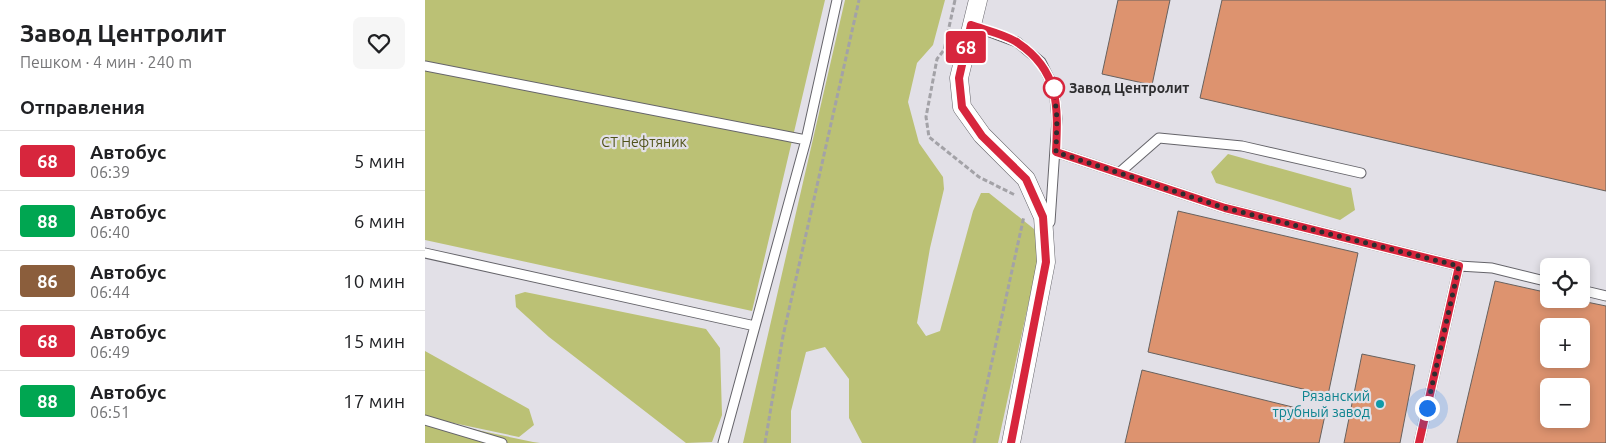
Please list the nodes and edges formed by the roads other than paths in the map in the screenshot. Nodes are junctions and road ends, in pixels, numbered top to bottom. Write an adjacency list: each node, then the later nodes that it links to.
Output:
1 (837, 0): 5 (lane)
2 (978, 0): 3 (street)
3 (971, 25): 6 (lane); 10 (street)
4 (425, 66): 5 (lane)
5 (806, 140): 15 (lane)
6 (1056, 152): 7 (lane); 10 (lane)
7 (1119, 173): 8 (lane); 11 (lane)
8 (1361, 173)
9 (425, 253): 15 (lane)
10 (1046, 262): 19 (street)
11 (1459, 266): 12 (lane); 20 (lane)
12 (1540, 280)
13 (1590, 292): 14 (lane)
14 (1606, 296)
15 (755, 326): 18 (lane)
16 (425, 420): 17 (lane)
17 (502, 443)
18 (723, 443)
19 (1011, 443)
20 (1419, 443)

